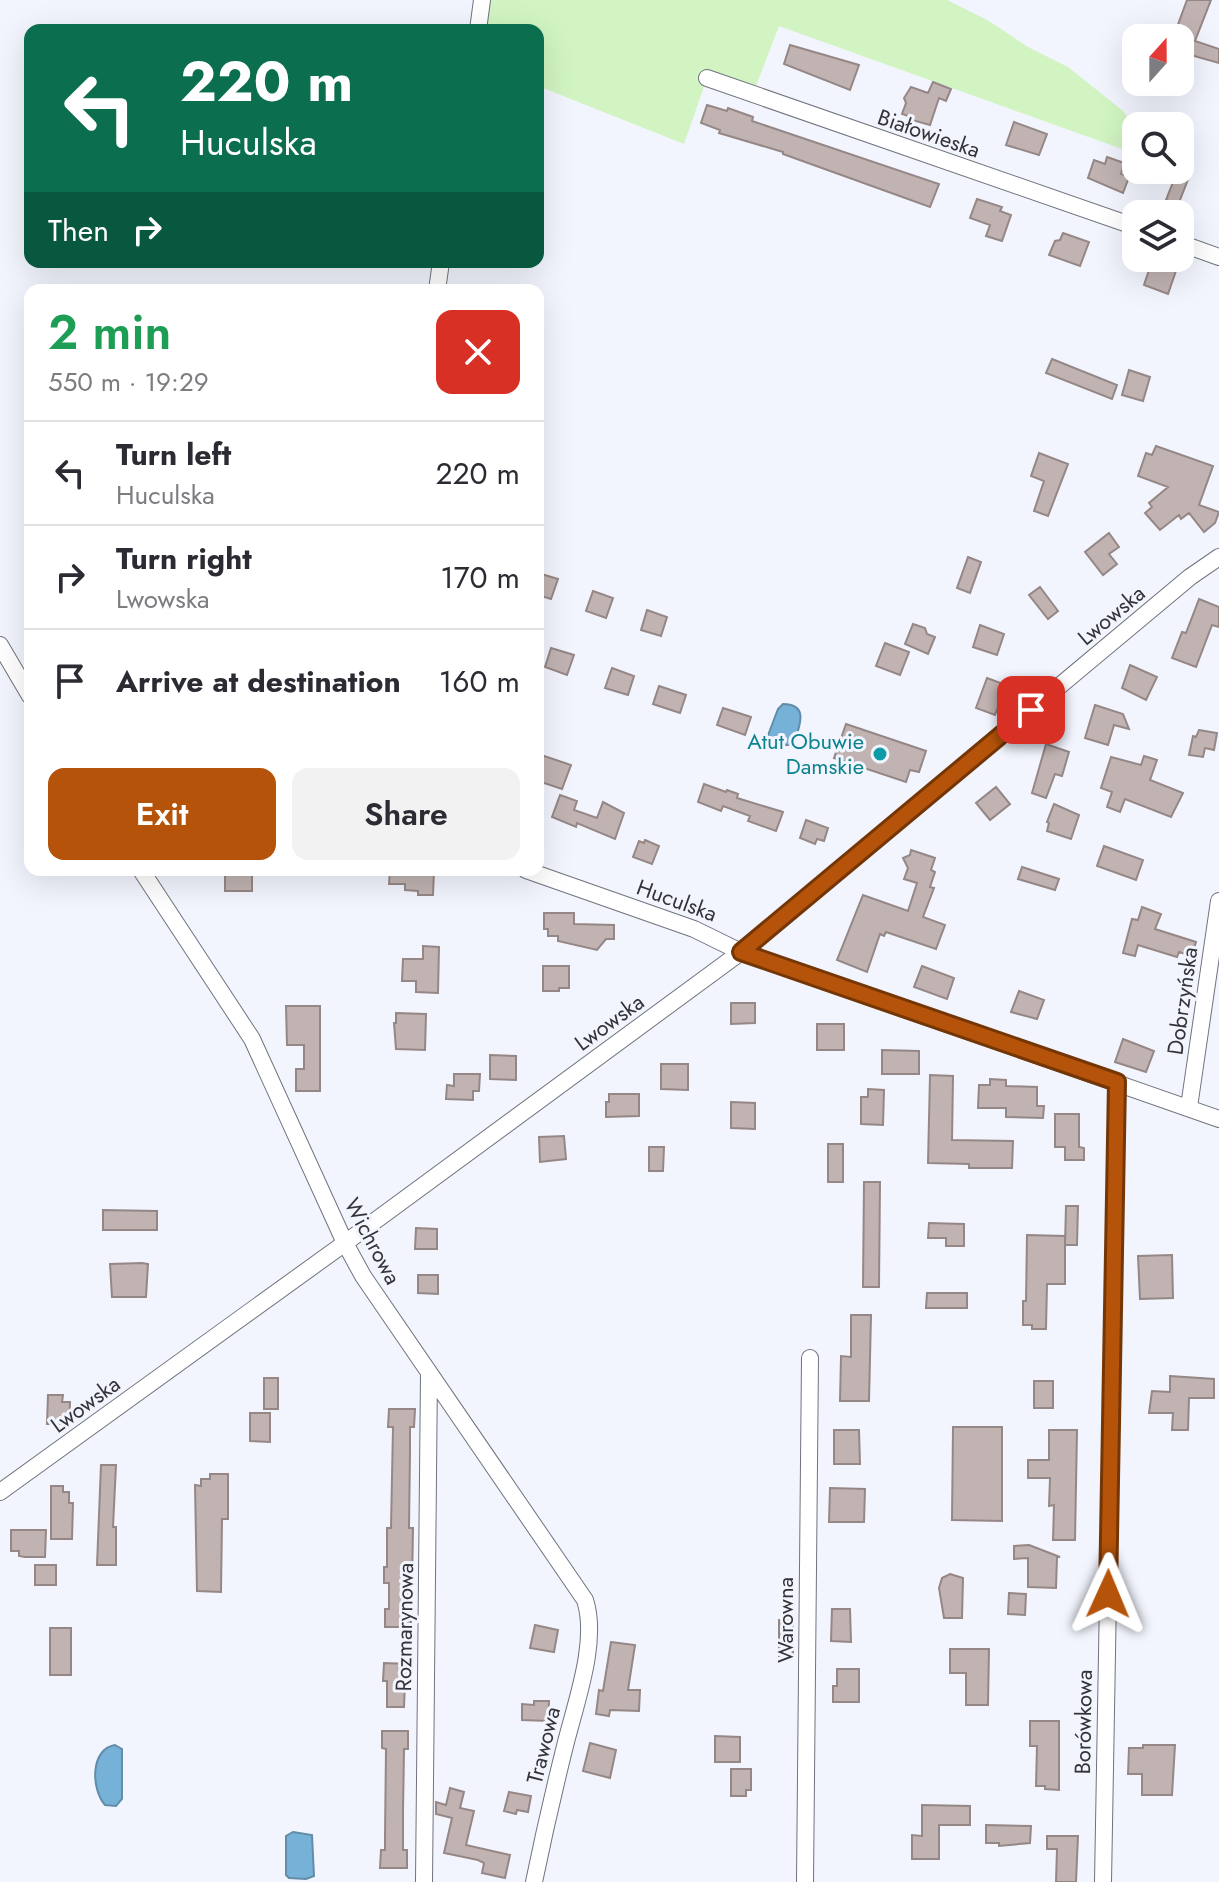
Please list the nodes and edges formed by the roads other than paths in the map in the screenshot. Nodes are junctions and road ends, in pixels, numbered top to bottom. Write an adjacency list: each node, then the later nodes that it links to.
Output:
1 (482, 0): 2 (street)
2 (479, 24)
3 (707, 78): 4 (street, Białowieska)
4 (1122, 222)
5 (1194, 248): 6 (street)
6 (1219, 257)
7 (1219, 557): 13 (street, Lwowska)
8 (0, 645): 9 (street)
9 (24, 686)
10 (145, 876): 17 (street, Wichrowa)
11 (543, 876): 13 (street, Huculska)
12 (1219, 901): 15 (street, Dobrzyńska)
13 (741, 952): 14 (street, Huculska); 17 (street, Lwowska)
14 (1117, 1082): 15 (street, Huculska); 25 (street, Borówkowa)
15 (1189, 1107): 16 (street, Huculska)
16 (1219, 1119)
17 (345, 1243): 19 (street, Wichrowa); 20 (street, Lwowska)
18 (810, 1358): 24 (street, Warowna)
19 (429, 1373): 21 (street, Wichrowa); 22 (street, Rozmarynowa)
20 (0, 1492)
21 (589, 1618): 23 (street, Trawowa)
22 (424, 1882)
23 (534, 1882)
24 (805, 1882)
25 (1103, 1882)

